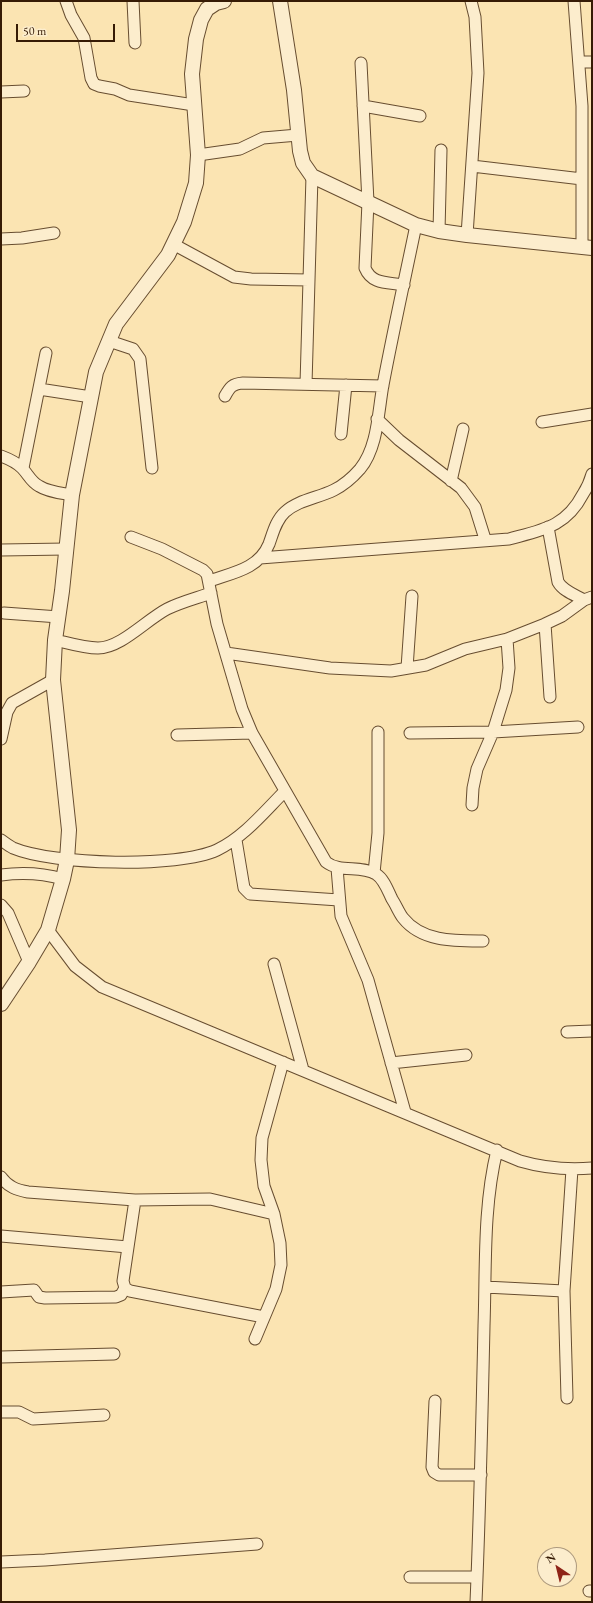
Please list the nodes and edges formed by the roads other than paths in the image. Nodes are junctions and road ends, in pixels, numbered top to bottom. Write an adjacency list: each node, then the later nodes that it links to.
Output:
1 (66, 1): 13 (street)
2 (133, 1): 7 (street)
3 (280, 1): 16 (street)
4 (471, 1): 19 (street)
5 (574, 1): 8 (street)
6 (218, 2): 13 (street)
7 (135, 43)
8 (578, 62): 9 (street); 21 (street)
9 (592, 62)
10 (362, 64): 14 (street)
11 (24, 91): 12 (street)
12 (1, 92)
13 (194, 105): 18 (street)
14 (364, 106): 15 (street); 22 (street)
15 (420, 116)
16 (298, 134): 18 (street); 20 (street)
17 (441, 150): 24 (street)
18 (198, 155): 28 (street)
19 (472, 166): 21 (street); 26 (street)
20 (312, 176): 22 (street); 30 (street)
21 (582, 179): 29 (street)
22 (368, 202): 23 (street); 31 (street)
23 (416, 225): 24 (street); 31 (street)
24 (439, 231): 26 (street)
25 (54, 233): 27 (street)
26 (467, 234): 29 (street)
27 (1, 239)
28 (173, 244): 30 (street); 32 (street)
29 (587, 248)
30 (309, 280): 34 (street)
31 (404, 284): 36 (street)
32 (109, 341): 39 (street); 47 (street)
33 (46, 353): 37 (street)
34 (306, 384): 35 (street); 38 (street)
35 (346, 385): 36 (street); 44 (street)
36 (383, 386): 41 (street)
37 (39, 389): 39 (street); 46 (street)
38 (225, 396)
39 (91, 397): 50 (street)
40 (592, 414): 42 (street)
41 (377, 419): 49 (street); 56 (street)
42 (542, 422)
43 (463, 429): 49 (street)
44 (341, 434)
45 (1, 456): 46 (street)
46 (23, 468): 50 (street)
47 (152, 468)
48 (592, 474): 51 (street)
49 (452, 481): 53 (street)
50 (72, 495): 54 (street)
51 (548, 527): 53 (street); 60 (street)
52 (131, 537): 57 (street)
53 (485, 539): 56 (street)
54 (66, 549): 55 (street); 62 (street)
55 (1, 550)
56 (260, 558): 57 (street)
57 (210, 581): 58 (street)
58 (211, 593): 65 (street); 66 (street)
59 (412, 596): 67 (street)
60 (588, 599): 63 (street)
61 (4, 613): 62 (street)
62 (59, 617): 65 (street)
63 (544, 624): 64 (street); 69 (street)
64 (507, 639): 67 (street); 74 (street)
65 (55, 640): 68 (street)
66 (226, 653): 67 (street); 72 (street)
67 (407, 668)
68 (53, 680): 70 (street); 82 (street)
69 (550, 697)
70 (4, 712): 77 (street)
71 (578, 727): 74 (street)
72 (252, 732): 76 (street); 78 (street)
73 (378, 732): 84 (street)
74 (493, 732): 75 (street); 79 (street)
75 (410, 733)
76 (177, 735)
77 (1, 739)
78 (285, 791): 81 (street); 83 (street)
79 (472, 806)
80 (1, 840): 82 (street)
81 (236, 840): 82 (street); 87 (street)
82 (67, 860): 86 (street)
83 (337, 868): 84 (street); 87 (street)
84 (374, 873): 90 (street)
85 (1, 875): 86 (street)
86 (63, 879): 89 (street)
87 (339, 900): 98 (street)
88 (1, 905): 91 (street)
89 (48, 930): 91 (street); 97 (street)
90 (483, 941)
91 (29, 962): 93 (street)
92 (274, 964): 99 (street)
93 (1, 1004)
94 (592, 1031): 95 (street)
95 (567, 1032)
96 (466, 1055): 98 (street)
97 (283, 1062): 99 (street); 106 (street)
98 (391, 1064): 100 (street)
99 (303, 1070): 100 (street)
100 (405, 1112): 101 (street)
101 (496, 1150): 103 (street); 109 (street)
102 (592, 1168): 103 (street)
103 (572, 1169): 111 (street)
104 (1, 1176): 105 (street)
105 (135, 1200): 106 (street); 108 (street)
106 (274, 1214): 113 (street)
107 (1, 1236): 108 (street)
108 (128, 1248): 110 (street)
109 (485, 1287): 111 (street); 121 (street)
110 (125, 1288): 112 (street); 113 (street)
111 (564, 1291): 117 (street)
112 (1, 1292)
113 (264, 1317): 114 (street)
114 (254, 1340)
115 (114, 1354): 116 (street)
116 (1, 1357)
117 (567, 1398)
118 (435, 1401): 121 (street)
119 (1, 1412): 120 (street)
120 (104, 1415)
121 (481, 1475): 125 (street)
122 (257, 1544): 123 (street)
123 (1, 1562)
124 (410, 1577): 125 (street)
125 (477, 1577): 126 (street)
126 (476, 1602)

